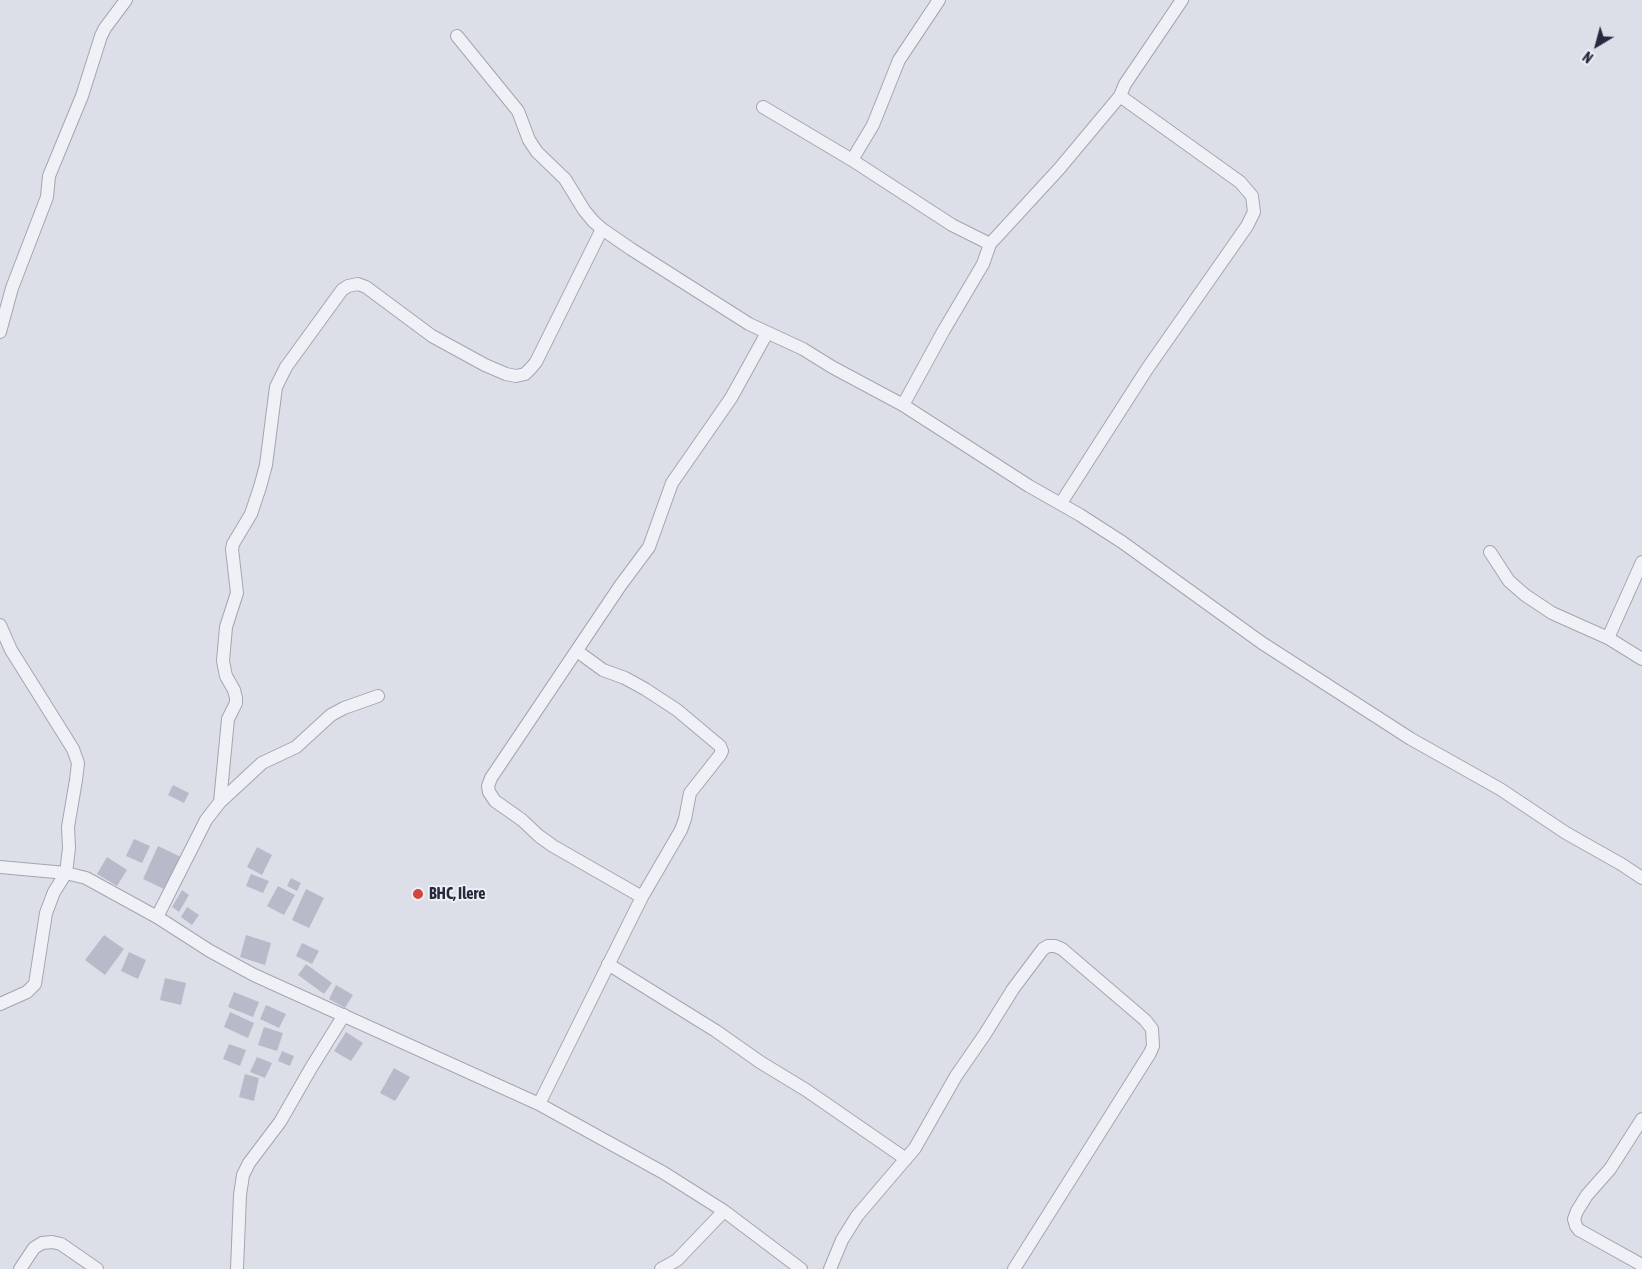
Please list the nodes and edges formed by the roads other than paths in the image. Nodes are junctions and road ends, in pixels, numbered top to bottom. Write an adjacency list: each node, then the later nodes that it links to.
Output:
1 (126, 0): 10 (street)
2 (939, 0): 7 (street)
3 (1182, 0): 5 (street)
4 (458, 36): 8 (street)
5 (1120, 96): 9 (street); 13 (street)
6 (763, 107): 7 (street)
7 (852, 160): 9 (street)
8 (602, 229): 11 (street); 21 (street)
9 (990, 244): 12 (street)
10 (0, 332)
11 (767, 332): 12 (street); 18 (street)
12 (903, 405): 13 (street)
13 (1061, 503): 24 (street)
14 (1490, 552): 17 (street)
15 (1642, 562): 17 (street)
16 (0, 625): 23 (street)
17 (1608, 638): 19 (street)
18 (577, 651): 25 (street); 25 (street)
19 (1642, 658)
20 (378, 696): 21 (street)
21 (220, 802): 26 (street)
22 (0, 867): 23 (street)
23 (66, 873): 26 (street); 28 (street)
24 (1642, 878)
25 (642, 897): 27 (street)
26 (157, 917): 29 (street)
27 (608, 964): 30 (street); 32 (street)
28 (0, 1004)
29 (344, 1015): 30 (street); 37 (street)
30 (539, 1104): 33 (street)
31 (1642, 1119): 34 (street)
32 (906, 1158): 40 (street); 41 (street)
33 (724, 1211): 38 (street); 39 (street)
34 (1642, 1265)
35 (20, 1269): 36 (street)
36 (97, 1269)
37 (236, 1269)
38 (661, 1269)
39 (801, 1269)
40 (830, 1269)
41 (1014, 1269)

